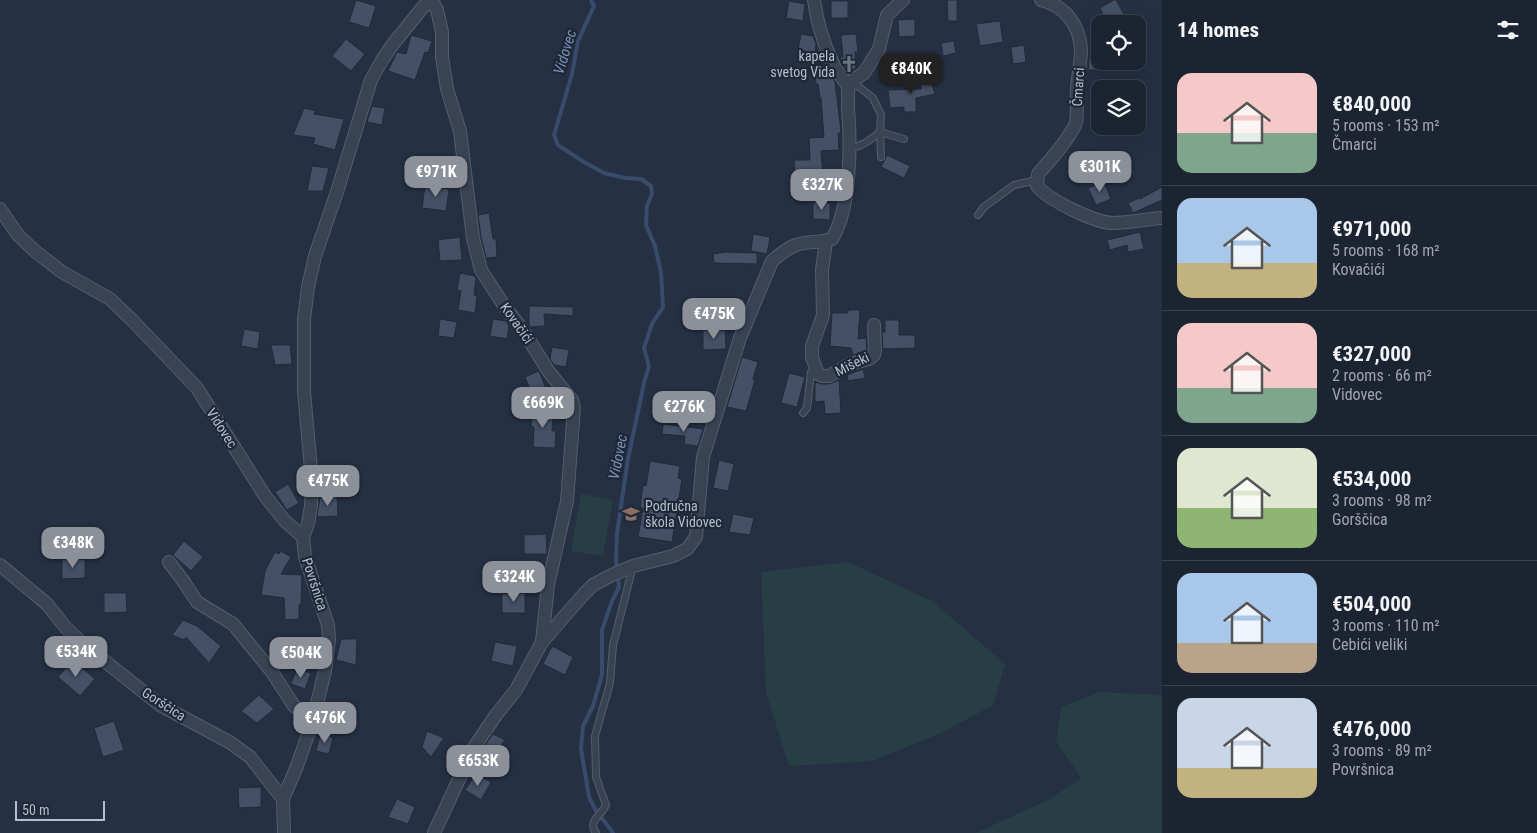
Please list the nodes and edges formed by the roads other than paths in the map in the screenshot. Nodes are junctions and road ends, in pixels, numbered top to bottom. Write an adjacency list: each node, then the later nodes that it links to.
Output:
1 (432, 0): 18 (street); 22 (street, Kovačići)
2 (814, 0): 5 (street)
3 (903, 0): 5 (street)
4 (1041, 0): 10 (street, Čmarci)
5 (847, 85): 6 (lane); 8 (street)
6 (880, 132): 7 (lane); 8 (lane); 9 (lane)
7 (904, 139)
8 (850, 148): 14 (street)
9 (881, 157)
10 (1037, 180): 12 (lane); 13 (street)
11 (0, 209): 18 (street, Vidovec)
12 (978, 215)
13 (1162, 218)
14 (826, 241): 16 (street, Mišeki); 21 (street)
15 (874, 325): 16 (street, Mišeki)
16 (815, 368): 17 (lane)
17 (803, 413)
18 (303, 537): 23 (street, Površnica)
19 (169, 562): 23 (street)
20 (0, 565): 24 (street, Gorščica)
21 (622, 571): 22 (street); 27 (lane)
22 (542, 642): 26 (street)
23 (313, 720): 24 (street, Površnica)
24 (283, 799): 25 (street, Površnica)
25 (284, 833)
26 (434, 833)
27 (596, 833)

